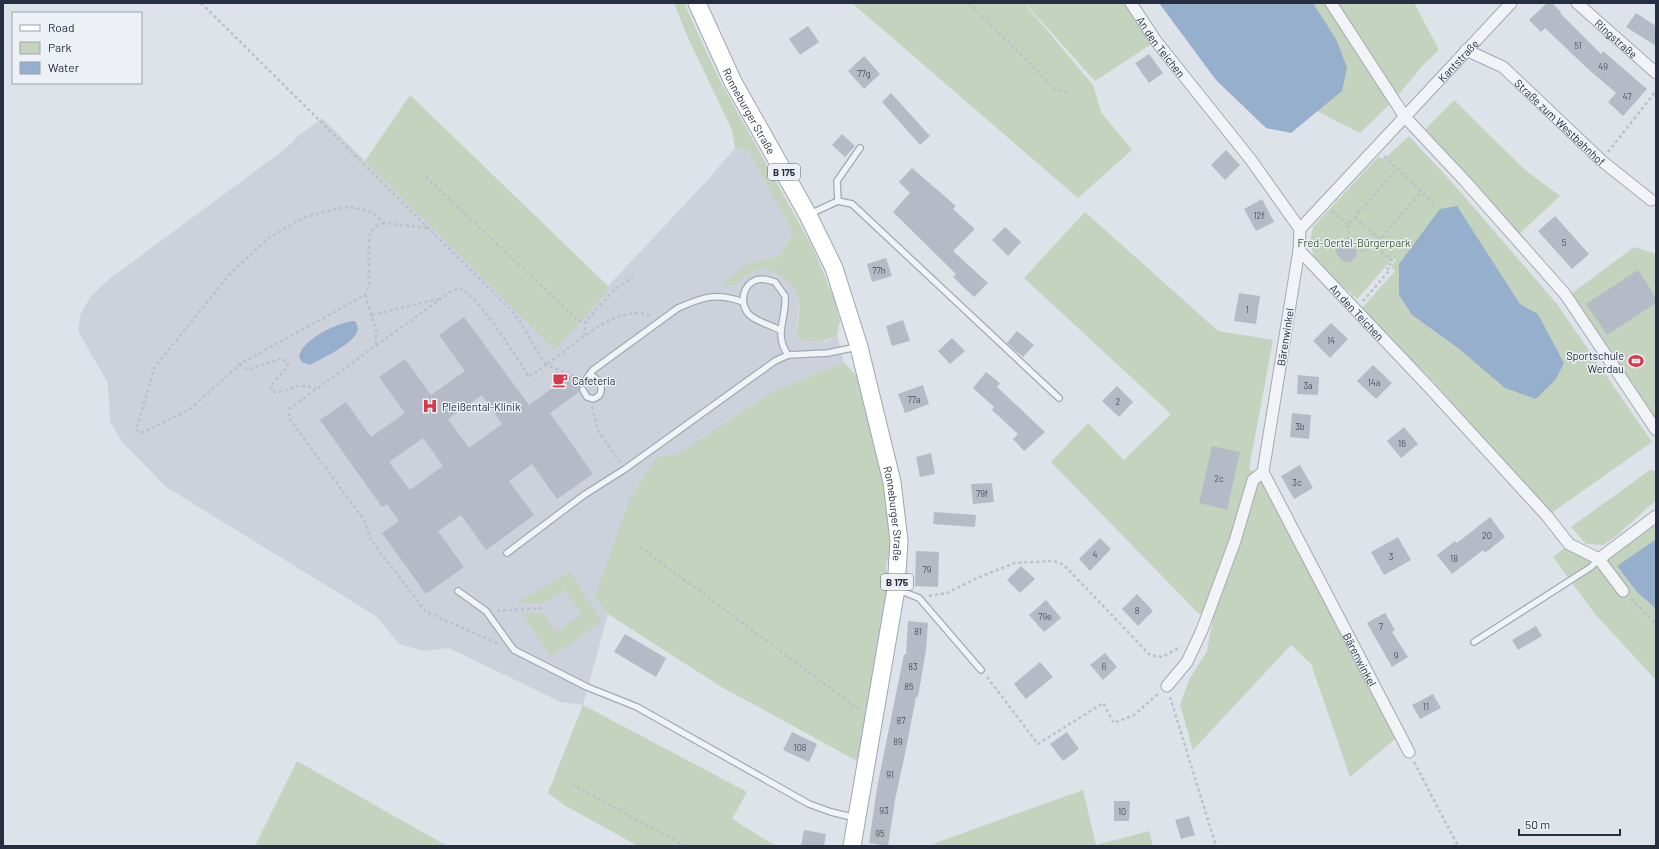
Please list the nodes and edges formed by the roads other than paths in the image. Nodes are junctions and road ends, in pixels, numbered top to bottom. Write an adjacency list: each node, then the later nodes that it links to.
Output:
1 (697, 3): 12 (main road, Ronneburger Straße / B 175)
2 (1131, 3): 13 (street, An den Teichen)
3 (1331, 3): 8 (street)
4 (1511, 3): 6 (street, Kantstraße)
5 (1577, 3): 7 (street, Ringstraße)
6 (1466, 50): 8 (street, Kantstraße); 10 (street, Straße zum Westbahnhof)
7 (1656, 73)
8 (1405, 117): 13 (street, Kantstraße); 23 (street)
9 (860, 148): 11 (lane)
10 (1651, 200)
11 (838, 201): 12 (lane); 22 (lane)
12 (808, 216): 17 (main road, Ronneburger Straße / B 175)
13 (1300, 230): 14 (street)
14 (1299, 250): 24 (street, Bärenwinkel); 27 (street, An den Teichen)
15 (743, 302): 16 (lane); 16 (lane); 19 (lane)
16 (780, 330): 18 (lane)
17 (859, 347): 18 (lane); 28 (main road, Ronneburger Straße / B 175)
18 (788, 355): 26 (lane)
19 (590, 375): 20 (lane); 21 (lane)
20 (582, 379)
21 (583, 390)
22 (1059, 398)
23 (1656, 430)
24 (1263, 472): 33 (street, Bärenwinkel); 34 (street, Bärenwinkel)
25 (1656, 516): 27 (street)
26 (507, 553)
27 (1599, 559): 30 (street, An den Teichen); 31 (lane)
28 (896, 589): 32 (lane); 35 (main road, Ronneburger Straße / B 175)
29 (458, 591): 35 (lane)
30 (1623, 591)
31 (1474, 642)
32 (981, 670)
33 (1167, 686)
34 (1409, 752)
35 (856, 818): 36 (main road, Ronneburger Straße / B 175)
36 (852, 846)

